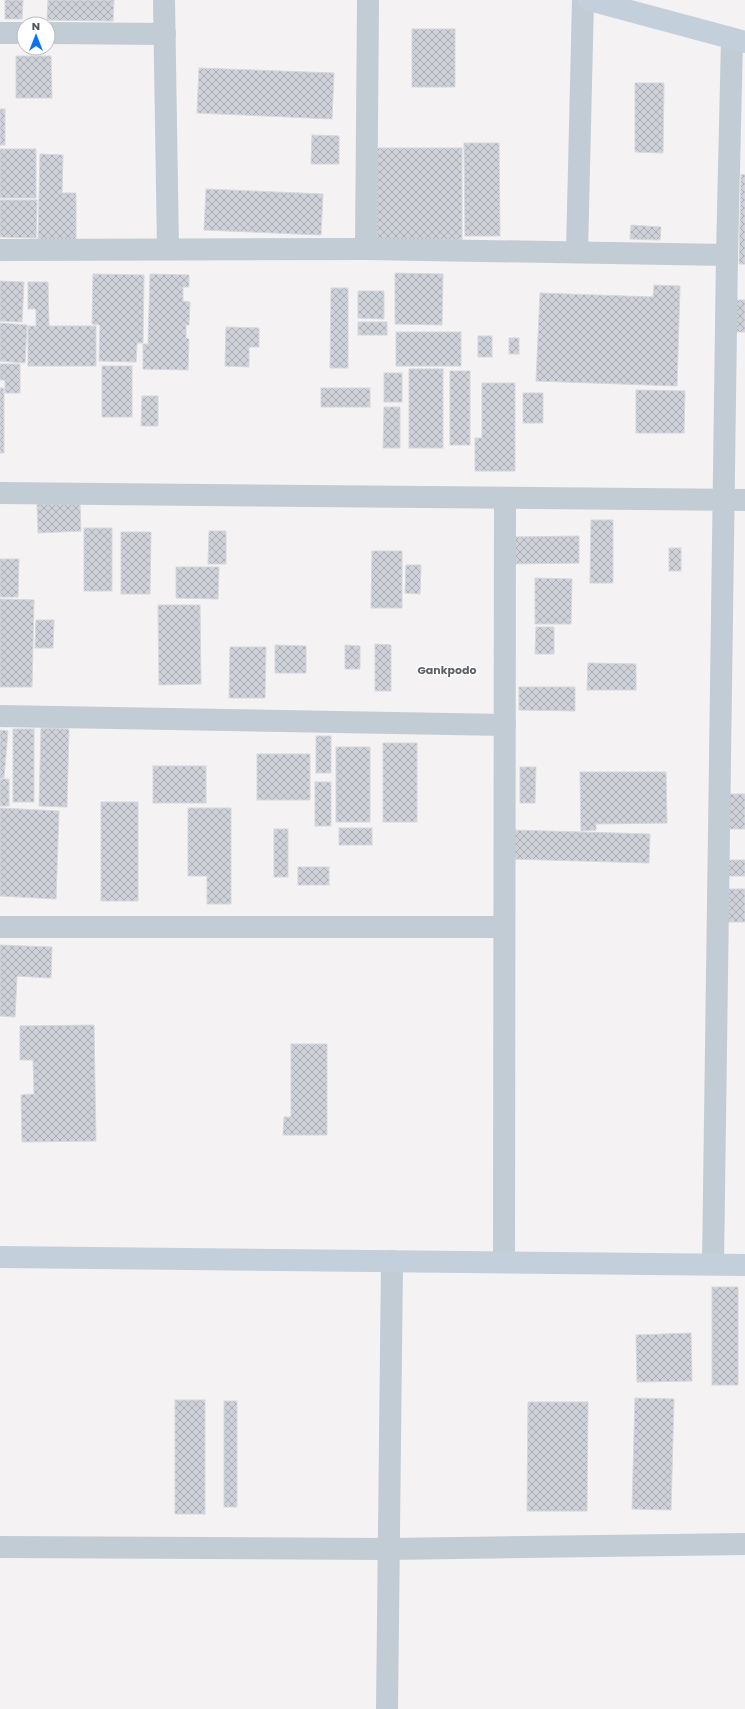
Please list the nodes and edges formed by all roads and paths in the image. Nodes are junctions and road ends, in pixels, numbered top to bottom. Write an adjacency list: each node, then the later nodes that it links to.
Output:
1 (164, 0): 8 (street)
2 (368, 0): 11 (street)
3 (583, 0): 13 (street)
4 (589, 0): 9 (street)
5 (0, 33): 6 (street)
6 (16, 33)
7 (56, 33): 8 (street)
8 (165, 34): 10 (street)
9 (739, 41): 14 (street)
10 (168, 249): 11 (street); 12 (street)
11 (366, 249): 13 (street)
12 (0, 250)
13 (577, 252): 14 (street)
14 (727, 255): 17 (street)
15 (0, 493): 16 (street)
16 (505, 498): 17 (street); 20 (street)
17 (723, 499): 18 (street); 26 (street)
18 (745, 500)
19 (0, 716): 20 (street)
20 (505, 725): 22 (street)
21 (0, 927): 22 (street)
22 (504, 927): 25 (street)
23 (0, 1257): 24 (street)
24 (392, 1261): 25 (street); 30 (street)
25 (504, 1262): 26 (street)
26 (712, 1264): 27 (street)
27 (745, 1265)
28 (745, 1544): 30 (street)
29 (0, 1547): 30 (street)
30 (388, 1549): 31 (street)
31 (387, 1709)

